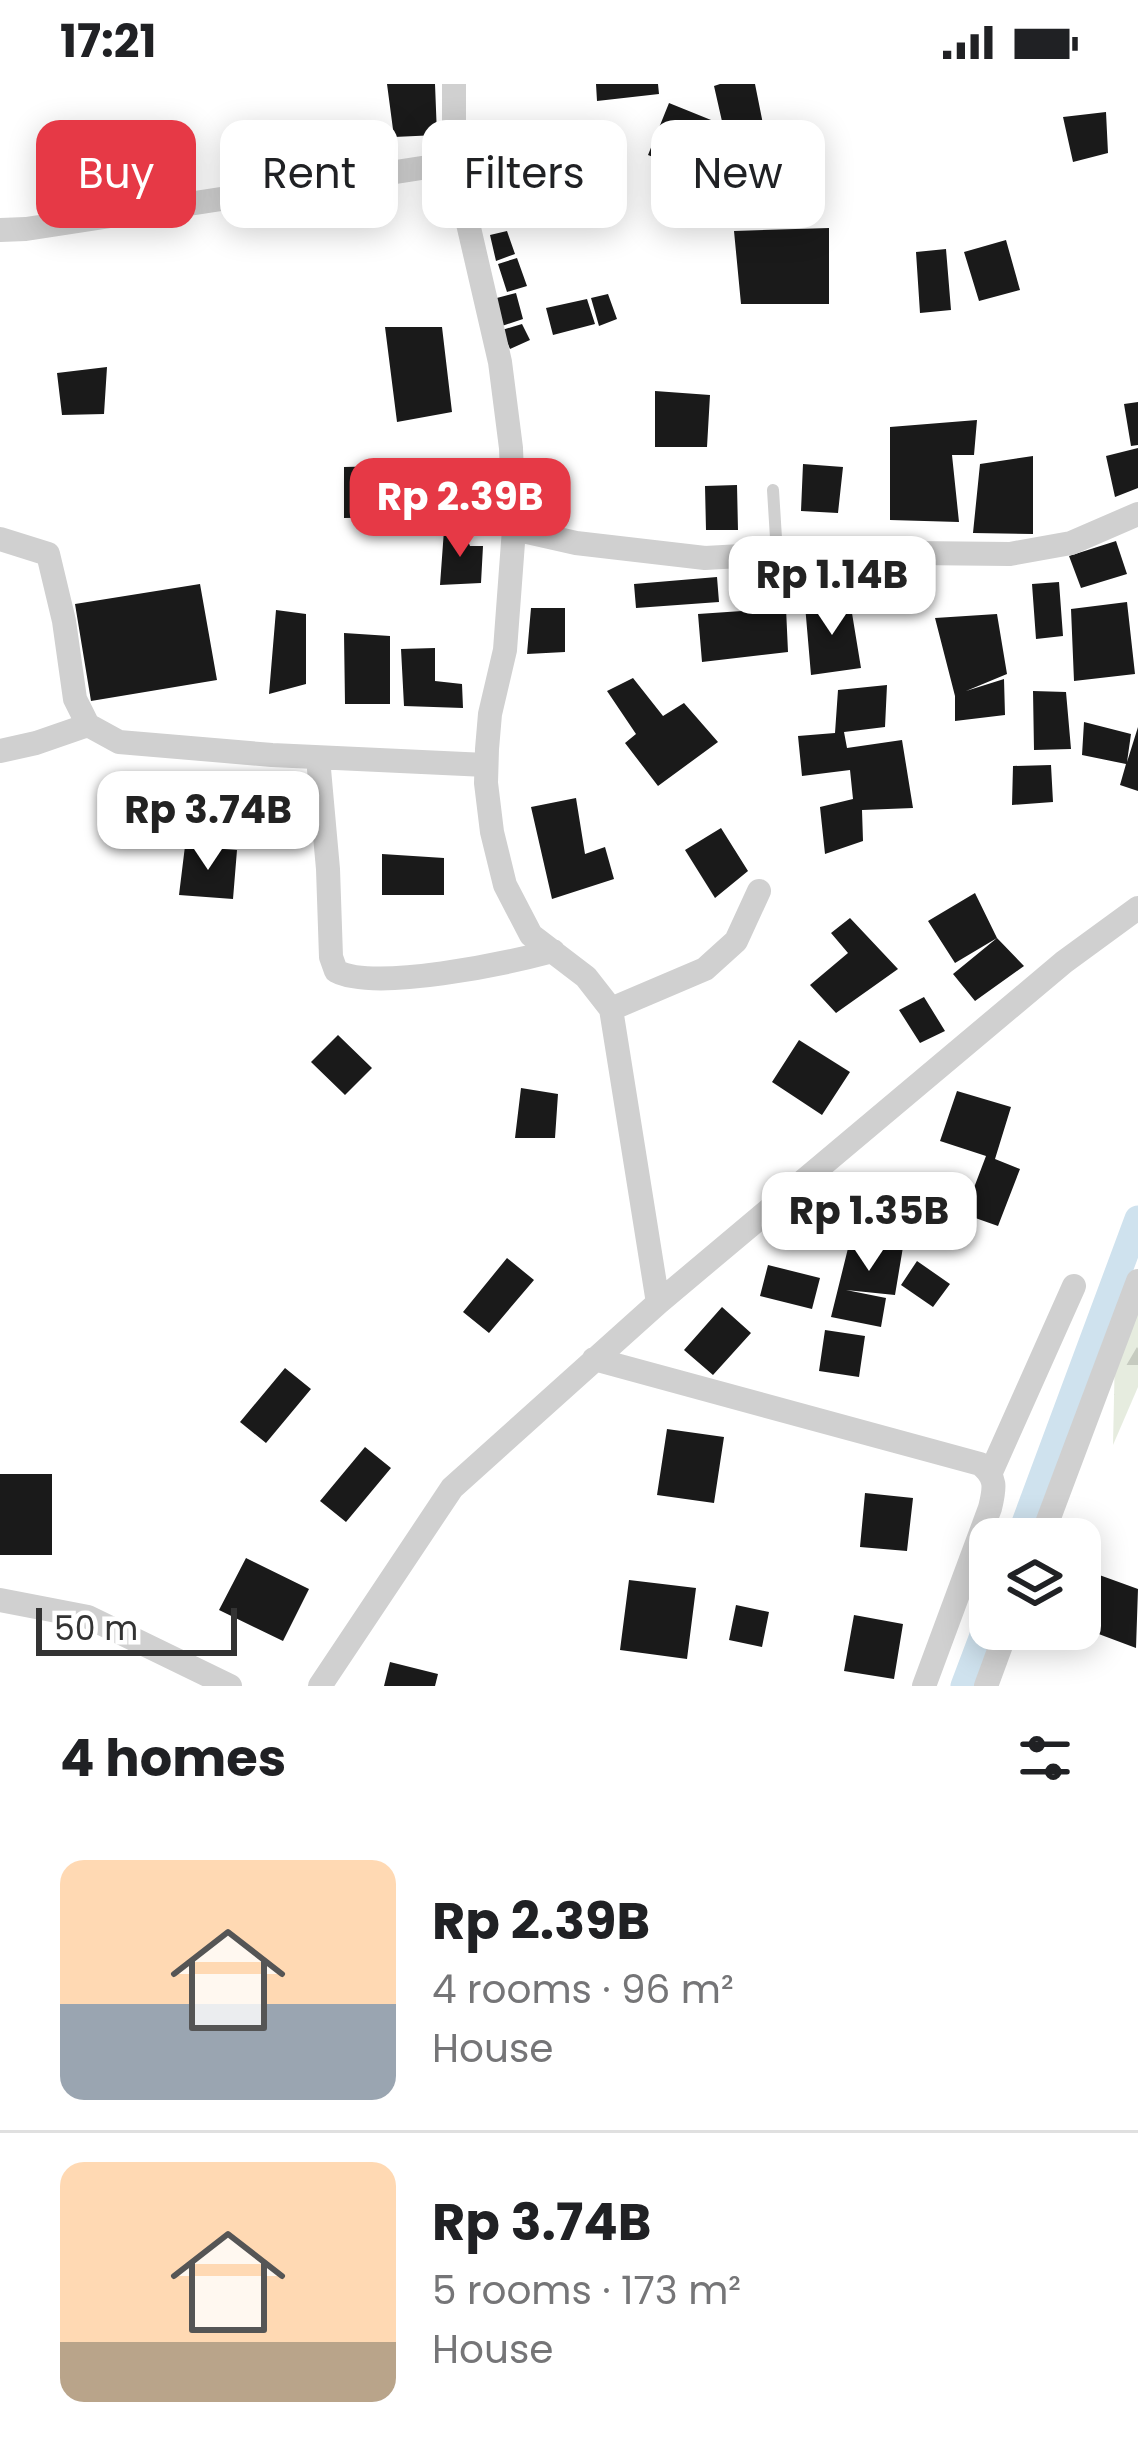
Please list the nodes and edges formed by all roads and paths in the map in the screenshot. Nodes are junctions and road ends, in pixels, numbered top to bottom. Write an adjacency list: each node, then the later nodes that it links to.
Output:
1 (454, 84): 2 (street)
2 (454, 120)
3 (422, 168): 5 (street)
4 (469, 228): 8 (street)
5 (0, 230)
6 (773, 490): 10 (lane)
7 (1138, 514): 10 (street)
8 (514, 529): 10 (street); 14 (street)
9 (0, 539): 11 (street)
10 (777, 554)
11 (88, 725): 12 (street); 13 (street)
12 (0, 751)
13 (318, 758): 14 (street); 17 (street)
14 (486, 766): 17 (street)
15 (759, 891): 18 (street)
16 (1138, 908): 21 (street)
17 (553, 951): 18 (street)
18 (611, 1010): 21 (street)
19 (1138, 1281): 24 (street)
20 (1073, 1286): 23 (street)
21 (658, 1303): 22 (street)
22 (594, 1359): 23 (street); 28 (street)
23 (991, 1472): 29 (street)
24 (1049, 1518)
25 (0, 1600): 27 (street)
26 (999, 1650): 30 (street)
27 (230, 1686)
28 (320, 1686)
29 (924, 1686)
30 (986, 1686)

